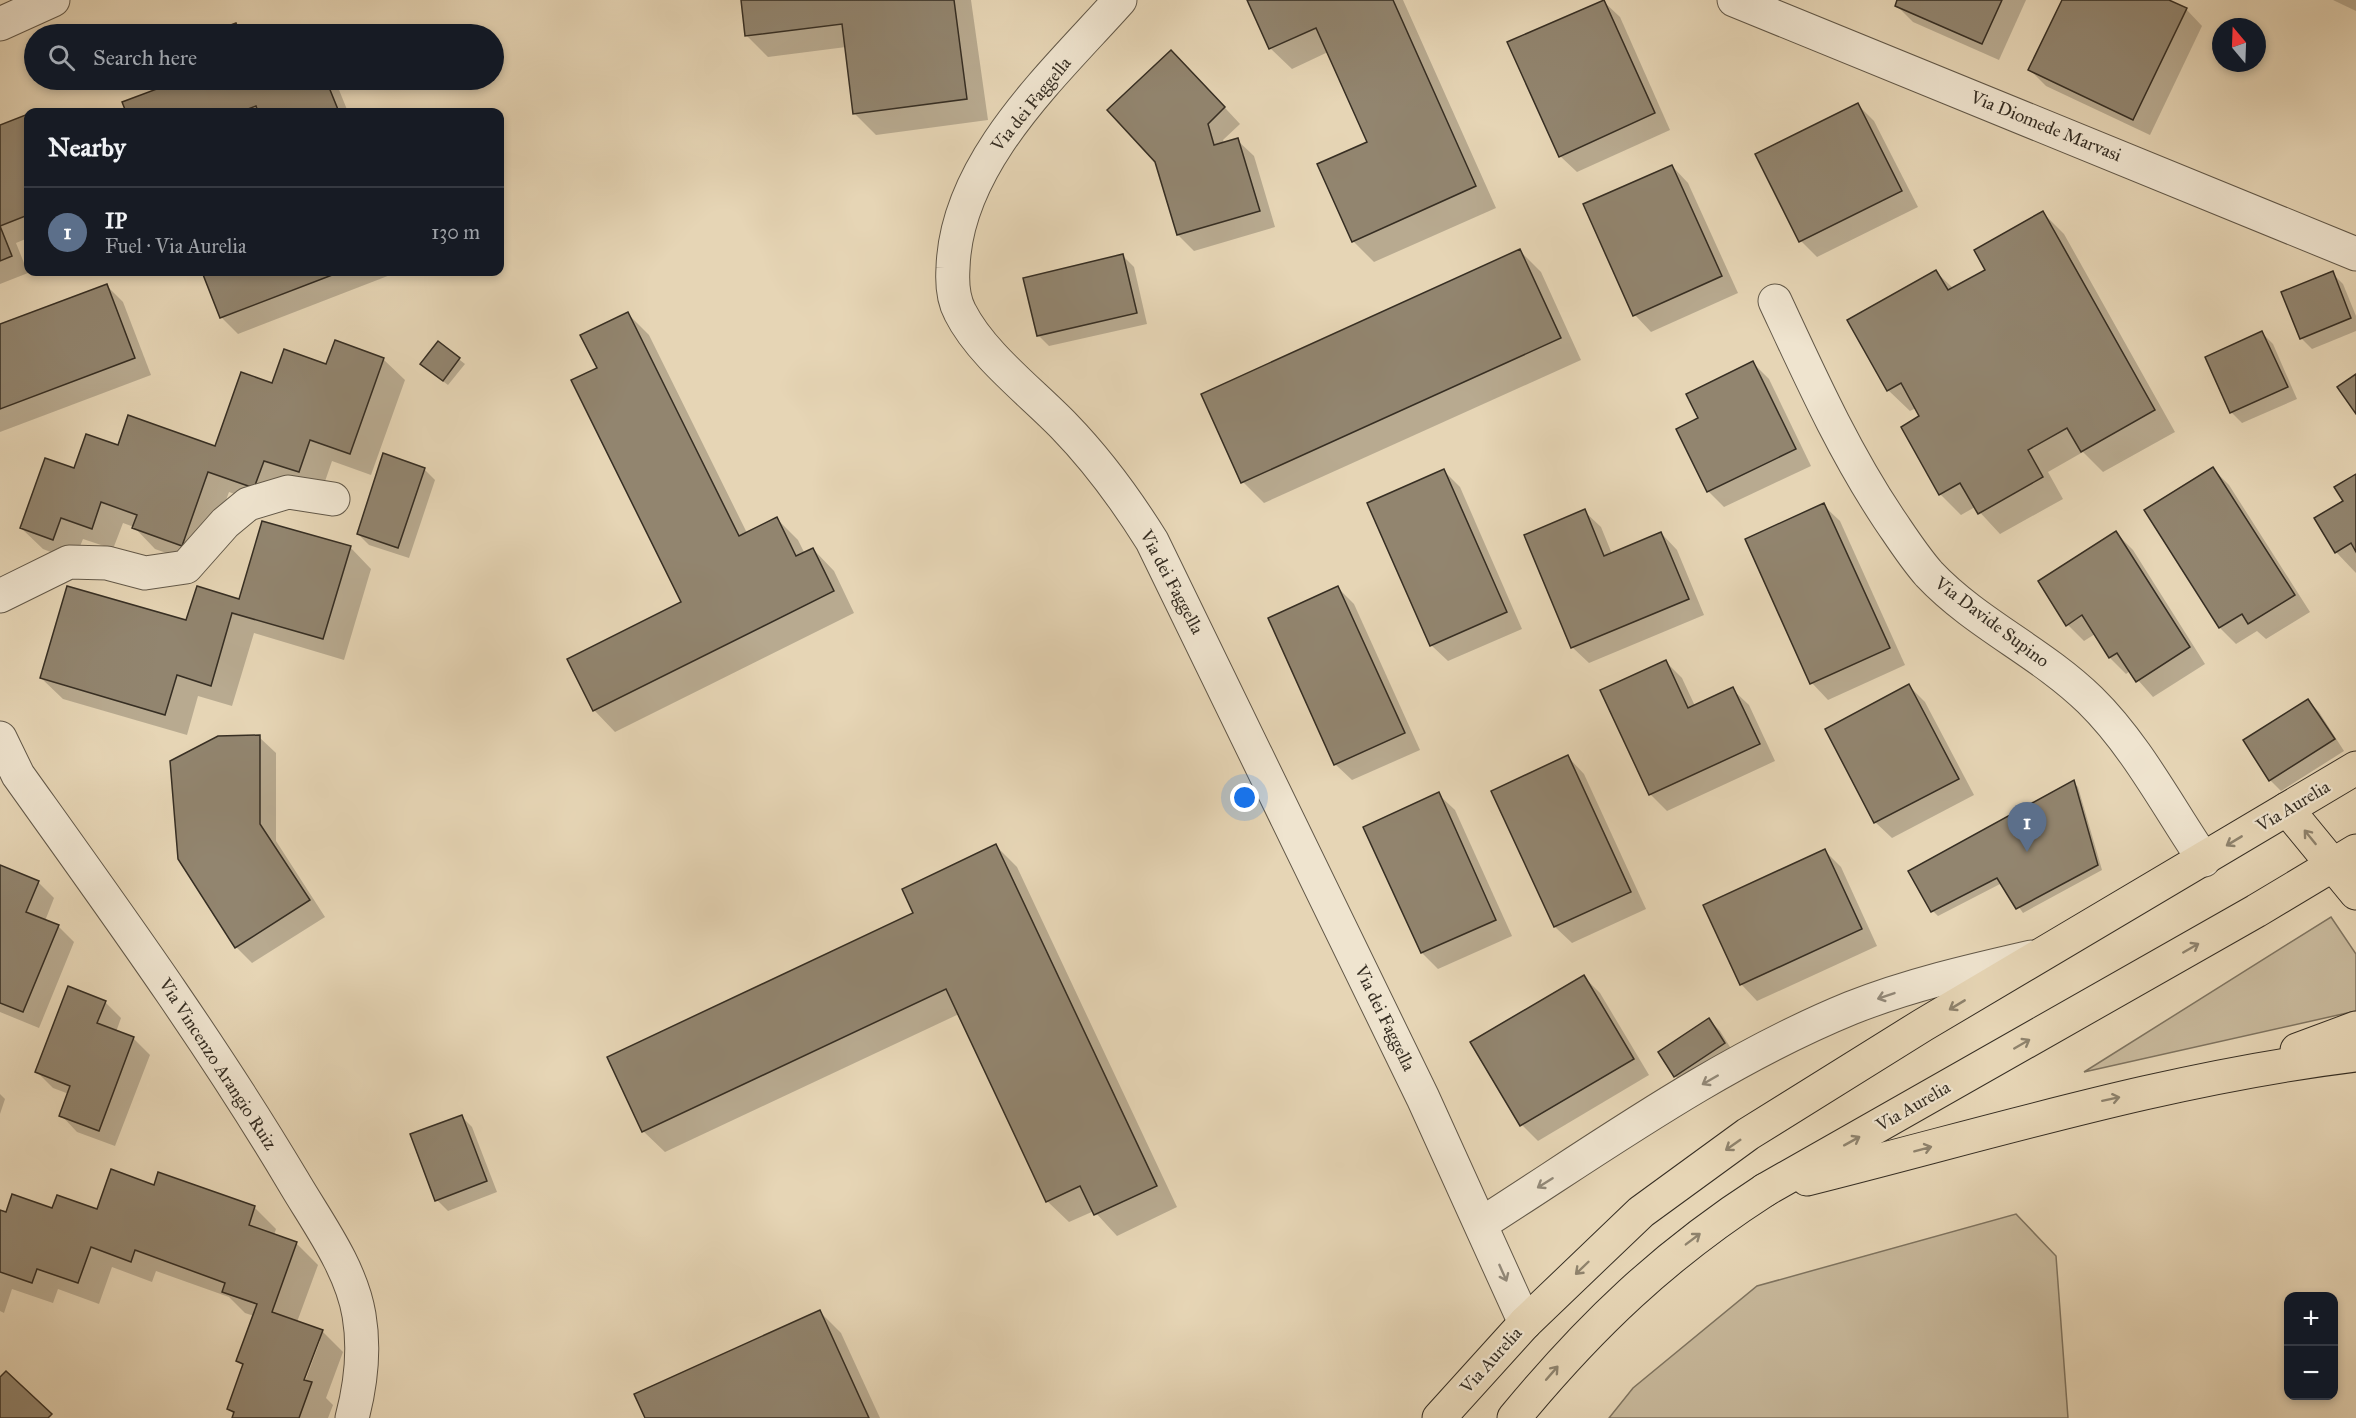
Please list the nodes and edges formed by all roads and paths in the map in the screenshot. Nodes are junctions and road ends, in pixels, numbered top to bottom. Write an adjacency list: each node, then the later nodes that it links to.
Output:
1 (54, 0): 4 (street)
2 (1120, 0): 20 (street, Via dei Faggella)
3 (1734, 0): 5 (street, Via Diomede Marvasi)
4 (0, 24)
5 (2356, 254)
6 (1775, 301): 13 (street, Via Davide Supino)
7 (333, 499): 8 (street)
8 (0, 596)
9 (0, 738): 22 (street, Via Vincenzo Arangio Ruiz)
10 (2356, 768): 11 (main road, Via Aurelia)
11 (2287, 809): 12 (main road, one-way to 11); 13 (main road, Via Aurelia, one-way to 13)
12 (2344, 858): 14 (main road); 19 (main road, Via Aurelia, one-way to 12)
13 (2204, 860): 15 (main road, Via Aurelia)
14 (2356, 893)
15 (2044, 953): 20 (street, Via Aurelia, one-way to 20); 21 (main road, Via Aurelia, one-way to 21)
16 (2356, 1028): 18 (main road)
17 (2356, 1055): 18 (main road)
18 (2231, 1074): 19 (main road, one-way to 18)
19 (1765, 1190): 24 (main road, Via Aurelia, one-way to 19)
20 (1480, 1224): 21 (street, Via dei Faggella, one-way to 21)
21 (1525, 1323): 23 (main road, Via Aurelia)
22 (351, 1418)
23 (1439, 1418)
24 (1514, 1418)

